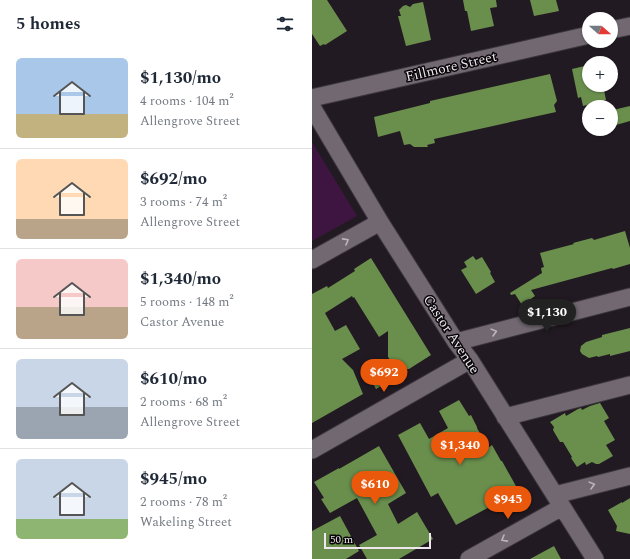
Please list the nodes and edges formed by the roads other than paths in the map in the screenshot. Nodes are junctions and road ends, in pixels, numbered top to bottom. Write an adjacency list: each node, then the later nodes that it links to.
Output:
1 (630, 26): 2 (street)
2 (618, 29)
3 (582, 37): 4 (street, Fillmore Street)
4 (312, 98)
5 (312, 107): 6 (street, Castor Avenue)
6 (380, 222): 7 (street, one-way to 6); 9 (street, Castor Avenue)
7 (312, 260)
8 (630, 297): 9 (street, one-way to 8)
9 (456, 342): 10 (street, Castor Avenue)
10 (470, 360): 12 (street, Castor Avenue); 13 (street)
11 (630, 385): 12 (street)
12 (505, 417): 15 (street, Castor Avenue)
13 (312, 450)
14 (630, 476): 15 (street, one-way to 14)
15 (559, 501): 16 (street, one-way to 16); 17 (street, Castor Avenue)
16 (469, 559)
17 (595, 559)

